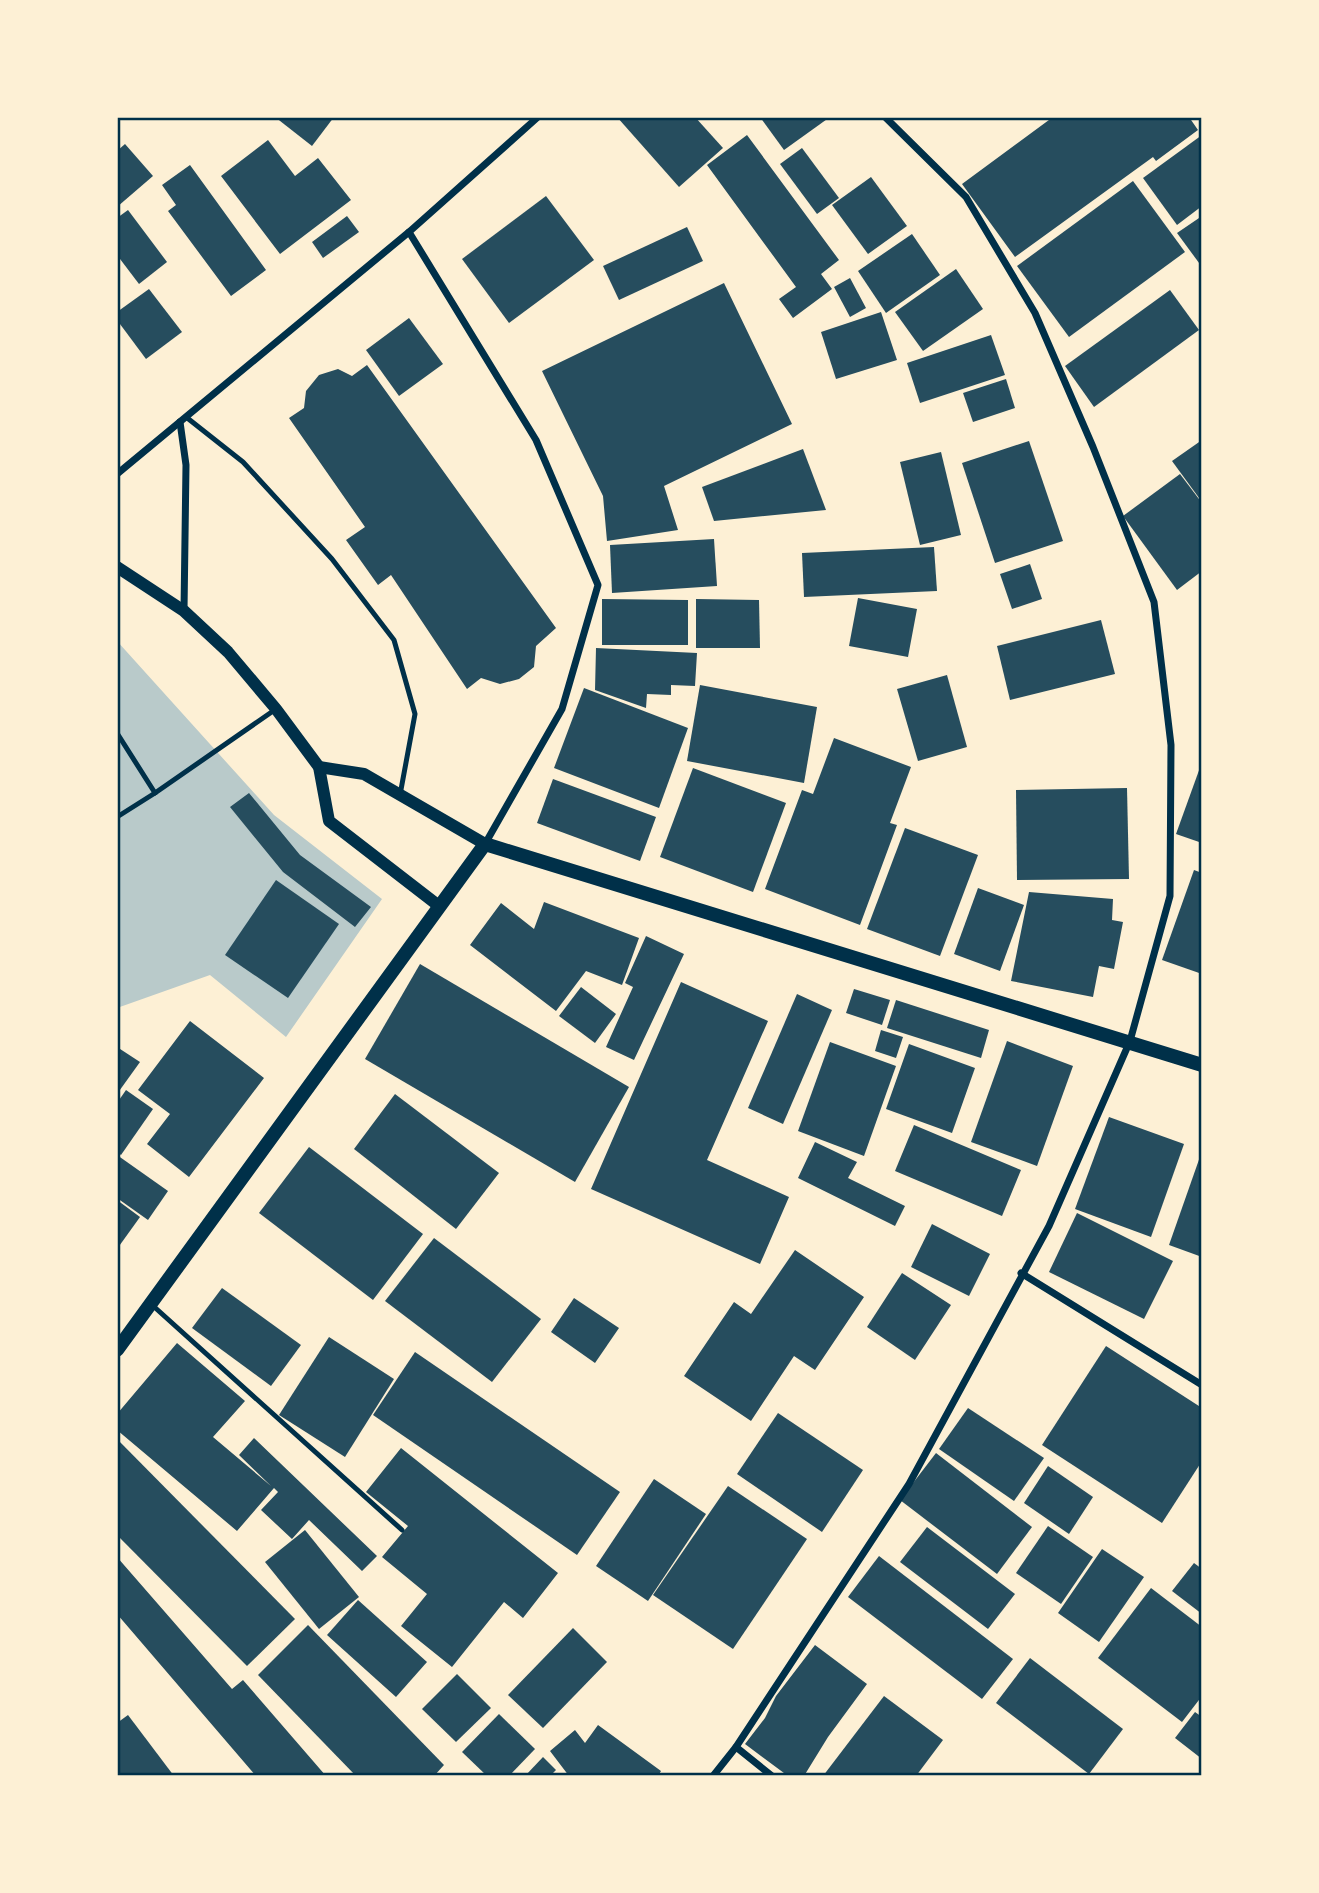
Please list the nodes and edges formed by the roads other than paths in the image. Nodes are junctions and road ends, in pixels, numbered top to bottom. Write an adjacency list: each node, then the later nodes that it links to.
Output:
1 (538, 117): 3 (street)
2 (885, 117): 16 (street)
3 (409, 232): 4 (street); 14 (street)
4 (183, 419): 5 (street); 7 (street); 12 (lane)
5 (117, 474)
6 (117, 567): 7 (street)
7 (184, 611): 8 (street)
8 (276, 709): 10 (street); 11 (lane)
9 (117, 733): 11 (lane)
10 (319, 767): 12 (street); 15 (street)
11 (155, 793): 13 (lane)
12 (400, 795): 14 (street)
13 (117, 817)
14 (485, 844): 15 (main road); 16 (main road)
15 (439, 906): 19 (main road)
16 (1130, 1041): 17 (main road); 18 (street)
17 (1202, 1065)
18 (1021, 1273): 21 (street); 23 (street)
19 (151, 1304): 20 (main road); 22 (lane)
20 (117, 1350)
21 (1202, 1385)
22 (402, 1530)
23 (736, 1747): 24 (street); 25 (street)
24 (713, 1776)
25 (772, 1776)

